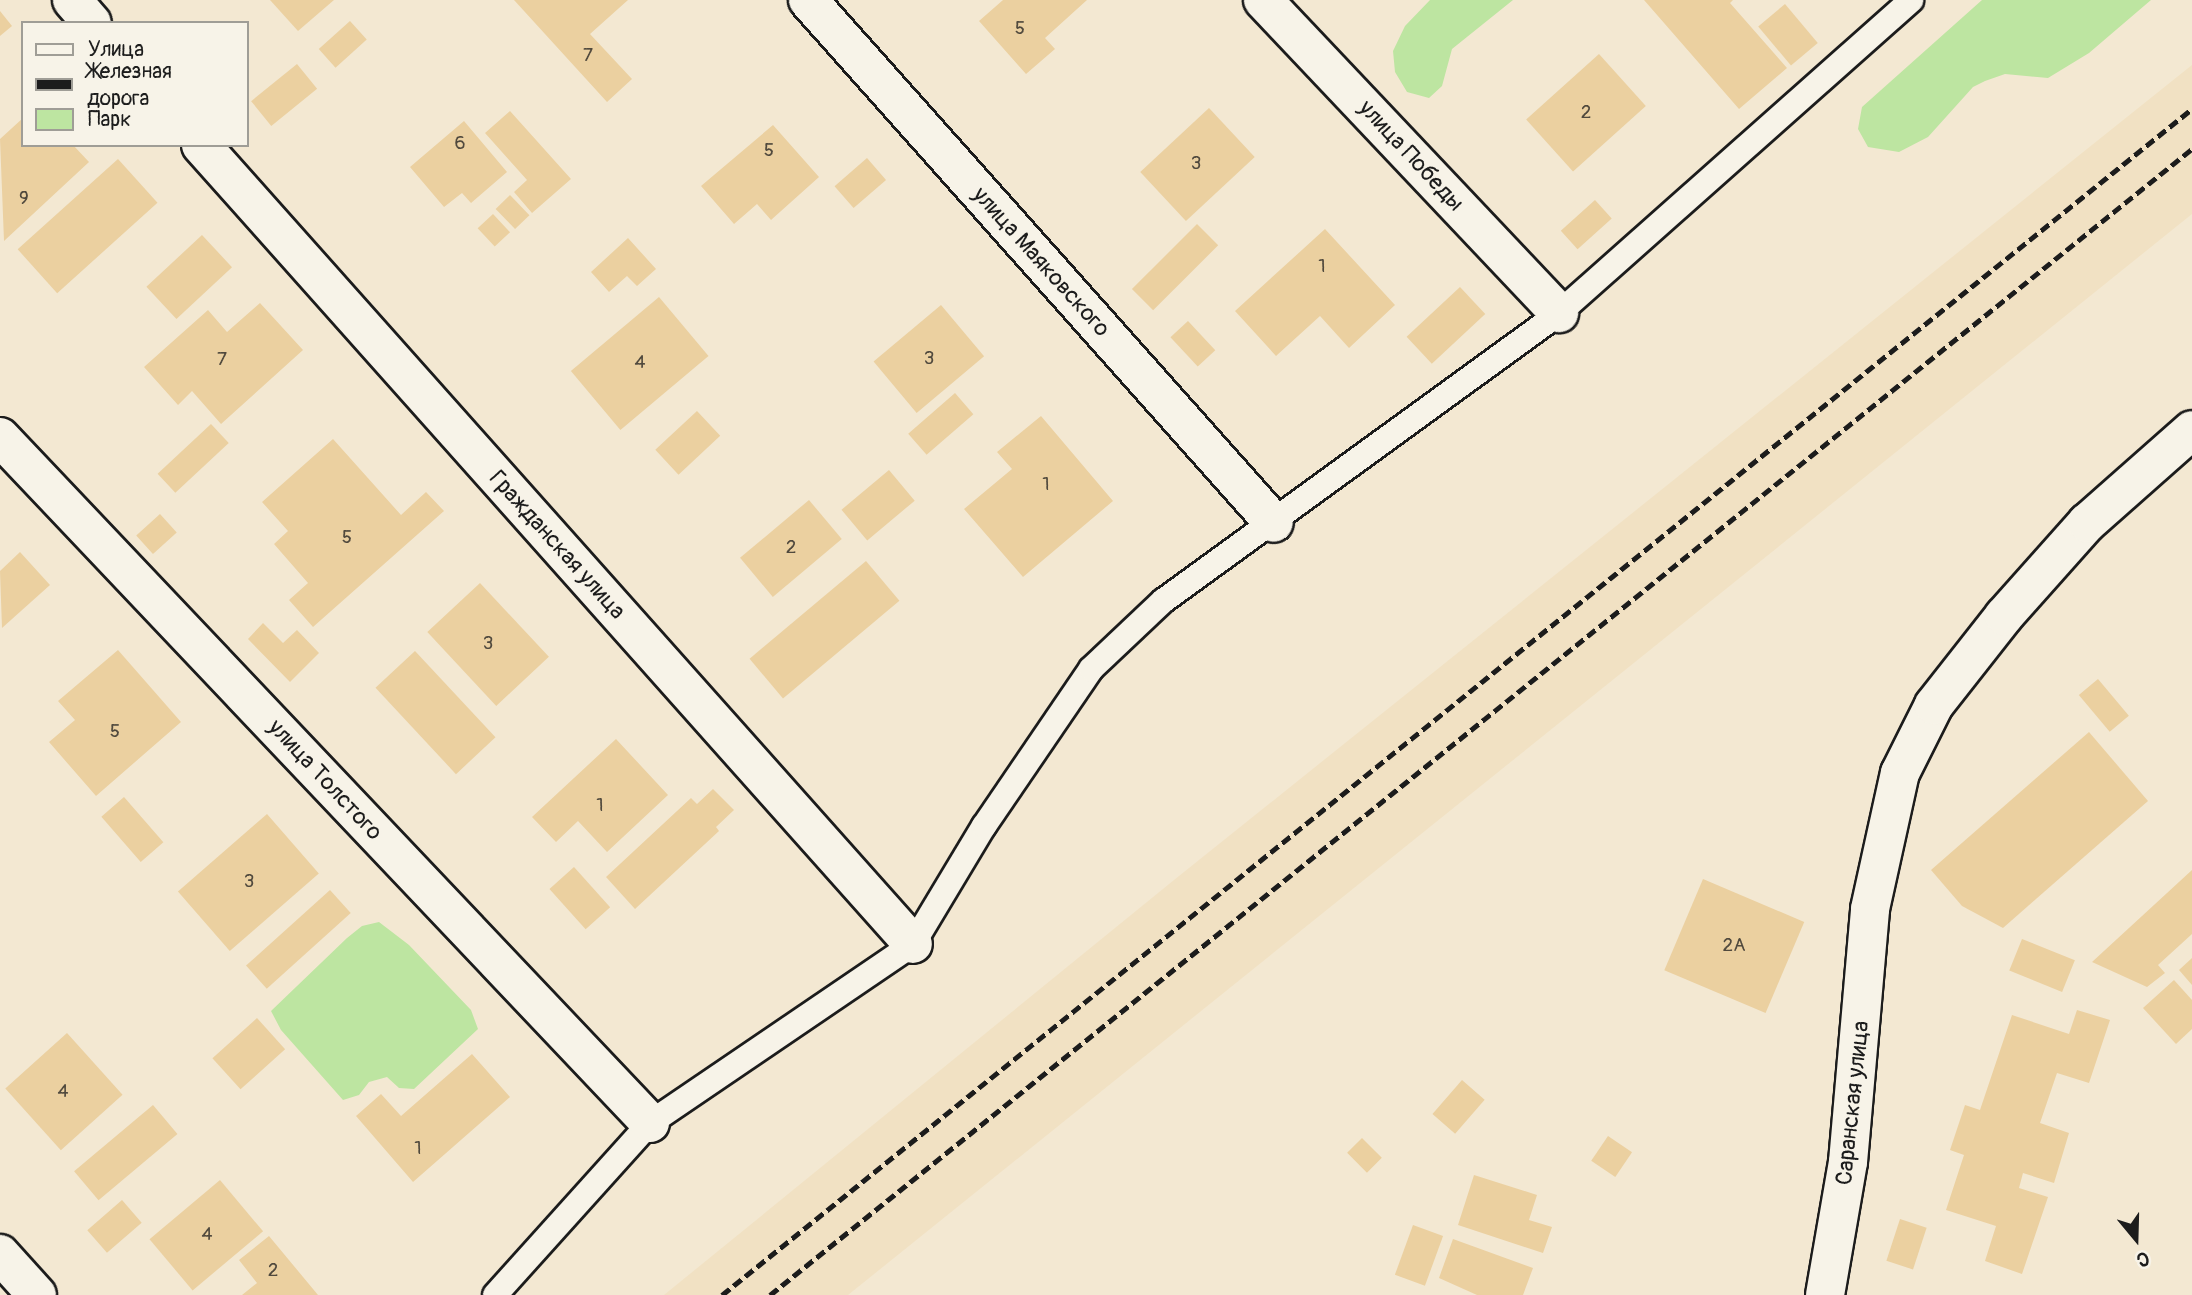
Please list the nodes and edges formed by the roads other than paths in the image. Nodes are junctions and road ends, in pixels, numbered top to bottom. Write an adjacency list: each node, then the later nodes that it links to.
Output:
1 (72, 0): 5 (street)
2 (808, 0): 10 (street, улица Маяковского)
3 (1263, 0): 7 (street, улица Победы)
4 (1911, 0): 7 (lane)
5 (90, 21)
6 (203, 147): 11 (street, Гражданская улица)
7 (1559, 313): 10 (lane)
8 (2192, 430): 16 (street, Саранская улица)
9 (0, 437): 12 (street, улица Толстого)
10 (1274, 523): 11 (lane)
11 (913, 944): 12 (lane)
12 (650, 1123): 15 (lane)
13 (0, 1254): 14 (street)
14 (37, 1295)
15 (495, 1295)
16 (1825, 1295)

